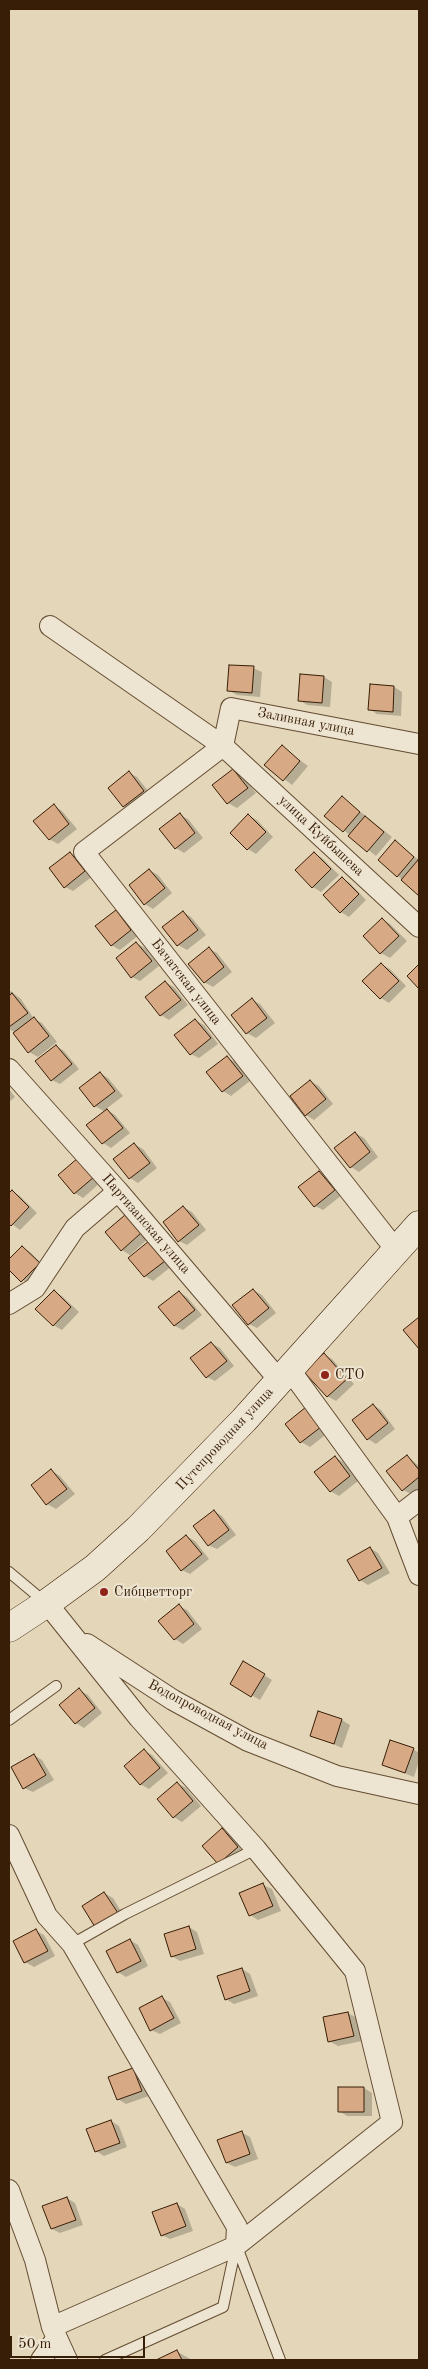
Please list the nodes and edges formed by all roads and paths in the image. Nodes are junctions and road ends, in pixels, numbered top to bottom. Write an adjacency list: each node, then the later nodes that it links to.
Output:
1 (50, 626): 3 (street, улица Куйбышева)
2 (419, 744): 3 (street, Заливная улица)
3 (223, 746): 4 (street, улица Куйбышева); 8 (street, Бачатская улица)
4 (419, 927)
5 (9, 1069): 6 (street, Партизанская улица)
6 (118, 1191): 9 (street); 10 (street, Партизанская улица)
7 (419, 1225): 8 (main road, Путепроводная улица)
8 (396, 1250): 10 (main road, Путепроводная улица)
9 (9, 1304)
10 (285, 1375): 12 (street, Партизанская улица); 15 (main road, Путепроводная улица)
11 (419, 1500): 12 (street)
12 (397, 1517): 14 (street, Партизанская улица)
13 (9, 1572): 15 (lane)
14 (419, 1575)
15 (51, 1608): 16 (main road, Путепроводная улица); 19 (street, Водопроводная улица); 21 (street)
16 (9, 1628)
17 (56, 1686): 18 (lane)
18 (9, 1720)
19 (419, 1794)
20 (9, 1835): 22 (street)
21 (256, 1849): 22 (lane); 24 (street)
22 (72, 1944): 24 (street)
23 (9, 2190): 25 (street)
24 (236, 2246): 25 (street); 28 (lane); 29 (lane)
25 (54, 2333): 26 (street); 27 (street)
26 (41, 2360)
27 (67, 2360)
28 (105, 2360)
29 (280, 2360)

